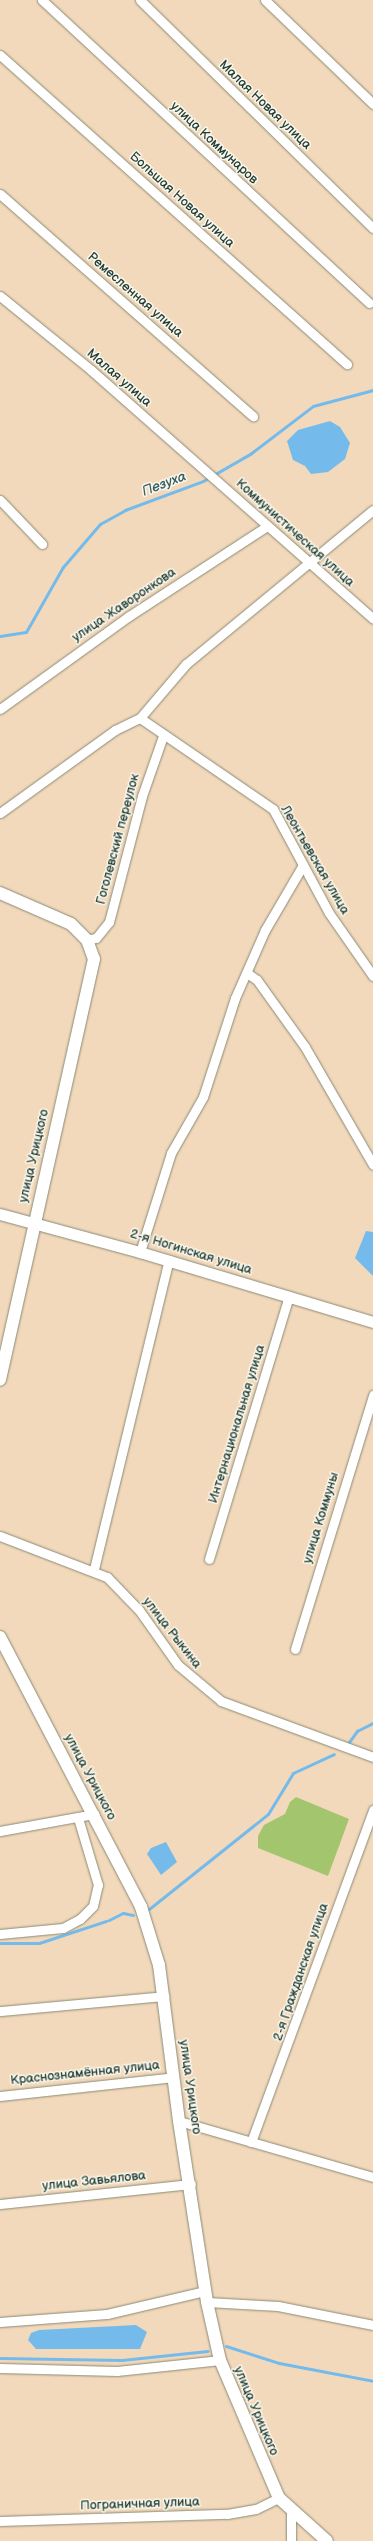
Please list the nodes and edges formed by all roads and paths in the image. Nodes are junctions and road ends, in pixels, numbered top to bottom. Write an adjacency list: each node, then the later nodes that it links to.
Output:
1 (42, 0): 9 (street, улица Коммунаров)
2 (140, 0): 7 (street, Малая Новая улица)
3 (265, 0): 5 (street)
4 (0, 56): 10 (street, Большая Новая улица)
5 (373, 104)
6 (0, 194): 11 (street, Ремесленная улица)
7 (373, 228)
8 (0, 296): 12 (street, Малая улица)
9 (369, 303)
10 (346, 364)
11 (253, 416)
12 (219, 483): 15 (street, Коммунистическая улица)
13 (0, 500): 16 (street)
14 (373, 510): 17 (street)
15 (267, 526): 17 (street, Коммунистическая улица); 19 (street, улица Жаворонкова)
16 (42, 544)
17 (308, 562): 18 (street, Коммунистическая улица); 20 (street)
18 (373, 619)
19 (0, 709)
20 (140, 718): 21 (street, Леонтьевская улица); 22 (street)
21 (163, 736): 23 (street, Леонтьевская улица); 25 (street, Гоголевский переулок)
22 (0, 813)
23 (302, 865): 26 (street); 27 (street, Леонтьевская улица)
24 (0, 893): 25 (main road)
25 (87, 940): 30 (main road, улица Урицкого)
26 (247, 973): 28 (street); 31 (street)
27 (373, 976)
28 (373, 1165)
29 (0, 1214): 30 (street, 2-я Ногинская улица)
30 (33, 1221): 31 (street, 2-я Ногинская улица); 35 (main road, улица Урицкого)
31 (140, 1252): 32 (street, 2-я Ногинская улица)
32 (169, 1260): 33 (street, 2-я Ногинская улица); 39 (street)
33 (289, 1296): 34 (street, 2-я Ногинская улица); 38 (street, Интернациональная улица)
34 (373, 1322)
35 (0, 1380)
36 (373, 1395): 41 (street, улица Коммуны)
37 (0, 1536): 39 (street, улица Рыкина)
38 (209, 1559)
39 (94, 1569): 42 (street, улица Рыкина)
40 (0, 1637): 44 (main road, улица Урицкого)
41 (294, 1649)
42 (373, 1757)
43 (373, 1810): 53 (street, 2-я Гражданская улица)
44 (94, 1814): 45 (street); 48 (main road, улица Урицкого)
45 (78, 1818): 46 (street); 47 (street)
46 (0, 1831)
47 (0, 1934)
48 (164, 1996): 49 (street); 50 (main road, улица Урицкого)
49 (0, 2011)
50 (174, 2077): 51 (street, Краснознамённая улица); 52 (main road, улица Урицкого)
51 (0, 2096)
52 (179, 2121): 53 (street); 55 (main road, улица Урицкого)
53 (251, 2142): 54 (street)
54 (373, 2177)
55 (191, 2184): 56 (street, улица Завьялова); 57 (main road, улица Урицкого)
56 (0, 2204)
57 (206, 2297): 58 (street); 59 (street); 60 (main road, улица Урицкого)
58 (0, 2322)
59 (373, 2325)
60 (220, 2360): 61 (street); 62 (main road, улица Урицкого)
61 (0, 2368)
62 (279, 2498): 63 (main road, улица Урицкого); 64 (street, Пограничная улица)
63 (291, 2512): 65 (street); 66 (main road, улица Урицкого)
64 (0, 2521)
65 (290, 2541)
66 (327, 2541)

